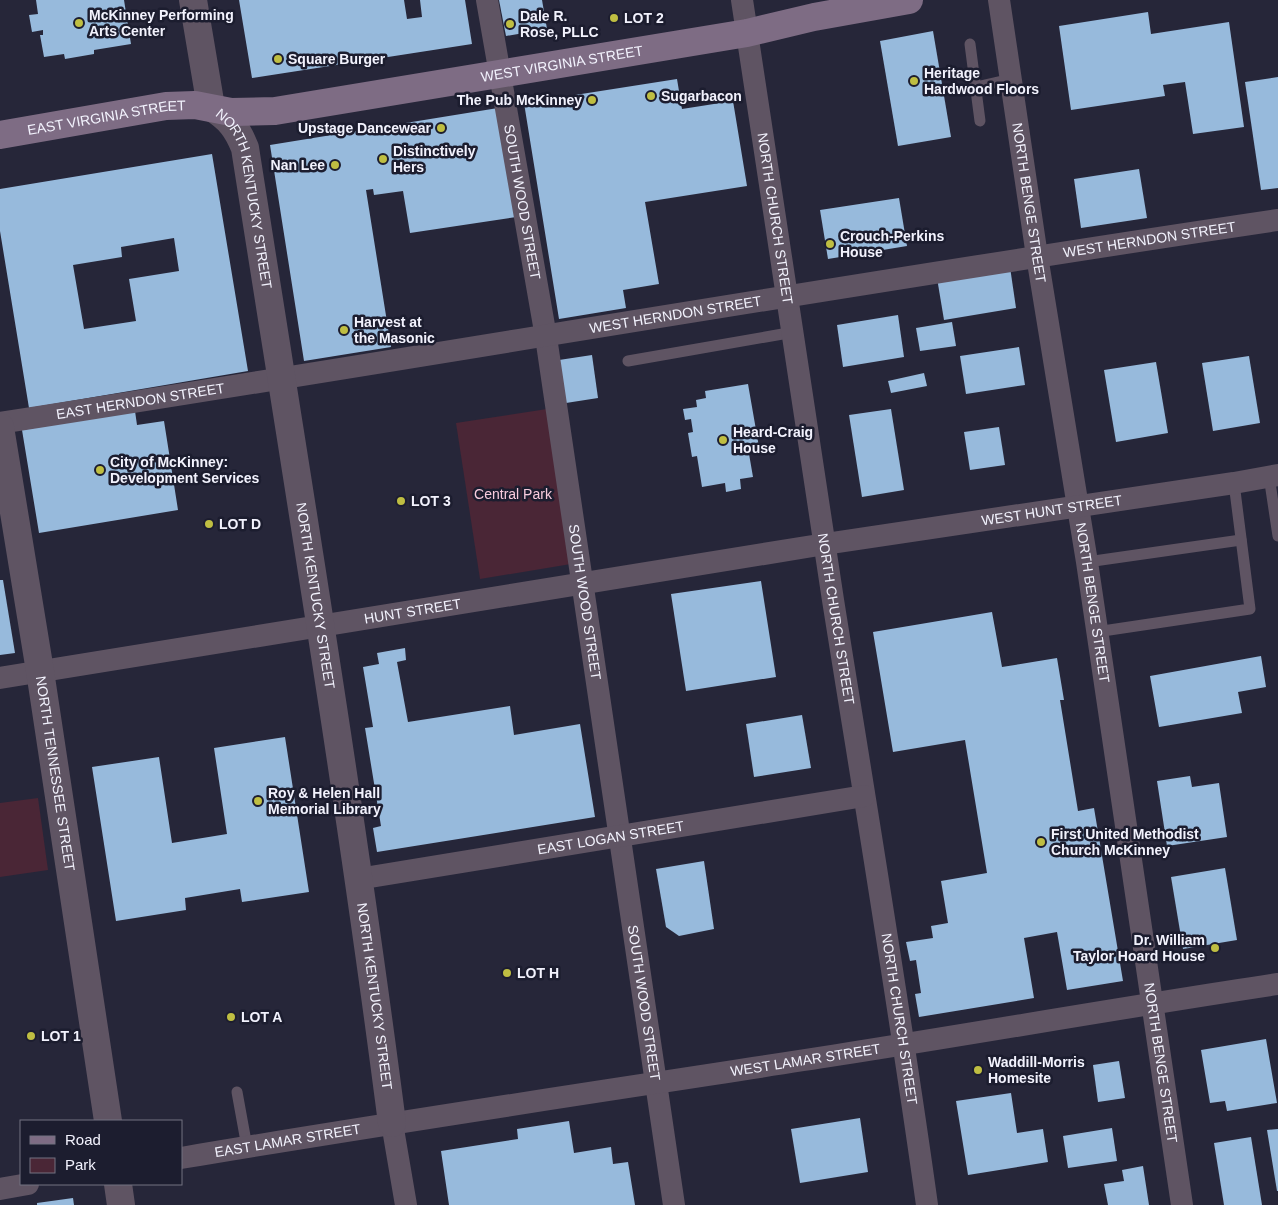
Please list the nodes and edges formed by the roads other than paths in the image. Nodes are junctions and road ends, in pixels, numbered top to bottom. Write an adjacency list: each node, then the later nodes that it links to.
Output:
1 (192, 0): 11 (street, NORTH KENTUCKY STREET)
2 (487, 0): 8 (street, SOUTH WOOD STREET)
3 (742, 0): 6 (street, NORTH CHURCH STREET)
4 (909, 0): 6 (main road, WEST VIRGINIA STREET)
5 (999, 0): 9 (street, NORTH BENGE STREET)
6 (747, 33): 8 (main road, WEST VIRGINIA STREET); 16 (street, NORTH CHURCH STREET)
7 (970, 44): 10 (lane)
8 (500, 75): 11 (main road, WEST VIRGINIA STREET); 18 (street, SOUTH WOOD STREET)
9 (1011, 79): 10 (lane); 15 (street, NORTH BENGE STREET)
10 (976, 87): 12 (lane)
11 (212, 107): 13 (main road, EAST VIRGINIA STREET); 20 (street, NORTH KENTUCKY STREET)
12 (980, 121)
13 (0, 134)
14 (1278, 220): 15 (street, WEST HERNDON STREET)
15 (1038, 256): 16 (street, WEST HERNDON STREET); 25 (street, NORTH BENGE STREET)
16 (788, 296): 17 (street, NORTH CHURCH STREET); 18 (street, WEST HERNDON STREET)
17 (794, 332): 19 (lane); 28 (street, NORTH CHURCH STREET)
18 (546, 336): 20 (street, WEST HERNDON STREET); 30 (street, SOUTH WOOD STREET)
19 (628, 361)
20 (281, 379): 21 (street, EAST HERNDON STREET); 31 (street, NORTH KENTUCKY STREET)
21 (0, 423)
22 (0, 427): 33 (street, NORTH TENNESSEE STREET)
23 (1274, 476): 24 (street, WEST HUNT STREET); 26 (lane)
24 (1234, 483): 25 (street, WEST HUNT STREET); 27 (lane)
25 (1077, 506): 28 (street, WEST HUNT STREET); 29 (street, NORTH BENGE STREET)
26 (1278, 536)
27 (1241, 540): 29 (lane); 32 (lane)
28 (825, 544): 30 (street, HUNT STREET); 35 (street, NORTH CHURCH STREET)
29 (1087, 562): 32 (street, NORTH BENGE STREET)
30 (583, 584): 31 (street, HUNT STREET); 36 (street, SOUTH WOOD STREET)
31 (321, 626): 33 (street, HUNT STREET); 37 (street, NORTH KENTUCKY STREET)
32 (1096, 632): 39 (street, NORTH BENGE STREET)
33 (40, 671): 34 (street, HUNT STREET); 43 (street, NORTH TENNESSEE STREET)
34 (0, 678)
35 (864, 796): 36 (street, EAST LOGAN STREET); 40 (street, NORTH CHURCH STREET)
36 (620, 836): 37 (street, EAST LOGAN STREET); 41 (street, SOUTH WOOD STREET)
37 (358, 879): 44 (street, NORTH KENTUCKY STREET)
38 (1278, 984): 39 (street, WEST LAMAR STREET)
39 (1153, 1003): 40 (street, WEST LAMAR STREET); 54 (street, NORTH BENGE STREET)
40 (904, 1043): 41 (street, WEST LAMAR STREET); 53 (street, NORTH CHURCH STREET)
41 (656, 1082): 44 (street, WEST LAMAR STREET); 52 (street, SOUTH WOOD STREET)
42 (237, 1092): 45 (lane)
43 (108, 1120)
44 (392, 1123): 45 (street, EAST LAMAR STREET); 51 (street, NORTH KENTUCKY STREET)
45 (247, 1147): 46 (street, EAST LAMAR STREET)
46 (182, 1158)
47 (21, 1185): 49 (street)
48 (118, 1185): 50 (street)
49 (0, 1188)
50 (121, 1205)
51 (406, 1205)
52 (674, 1205)
53 (927, 1205)
54 (1182, 1205)

